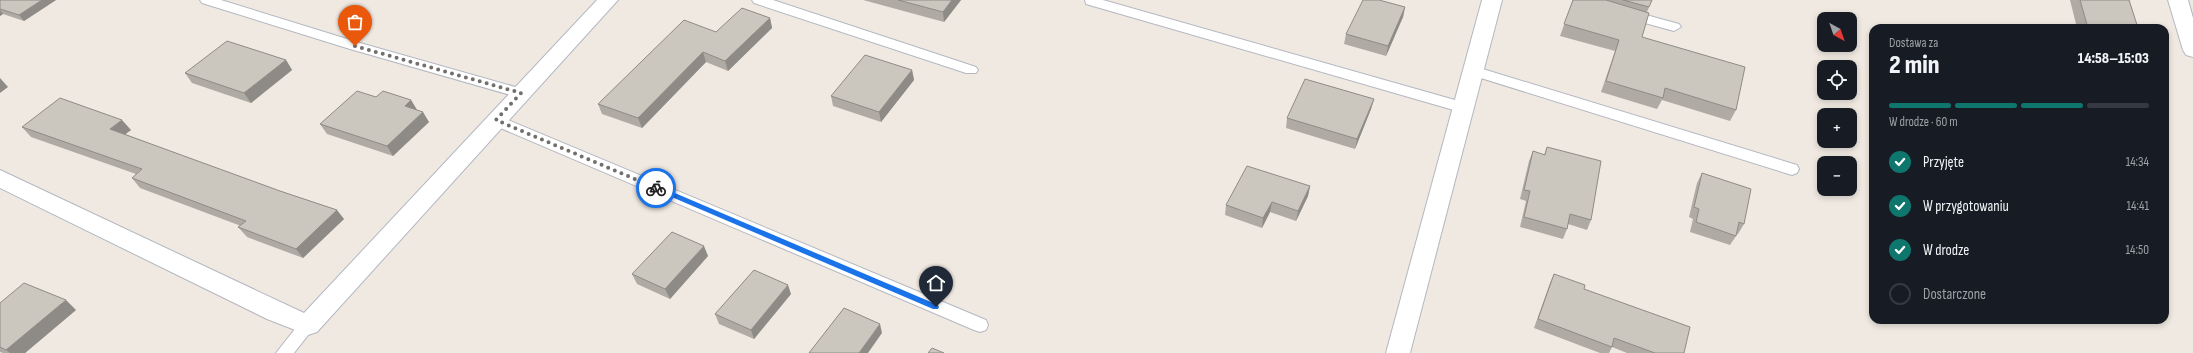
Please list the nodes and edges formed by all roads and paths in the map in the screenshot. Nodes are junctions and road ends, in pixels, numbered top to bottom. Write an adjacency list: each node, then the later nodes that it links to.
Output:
1 (207, 0): 12 (lane)
2 (608, 0): 12 (street)
3 (759, 0): 10 (lane)
4 (1492, 0): 11 (street)
5 (2178, 0): 9 (street)
6 (1091, 1): 13 (lane)
7 (1616, 10): 8 (lane)
8 (1674, 27)
9 (2193, 50)
10 (971, 70)
11 (1473, 71): 13 (street); 15 (lane)
12 (521, 93): 14 (street)
13 (1464, 108): 20 (street)
14 (496, 120): 17 (street); 18 (lane)
15 (1792, 169)
16 (0, 178): 17 (street)
17 (308, 325): 19 (lane)
18 (980, 325)
19 (284, 353)
20 (1398, 353)

